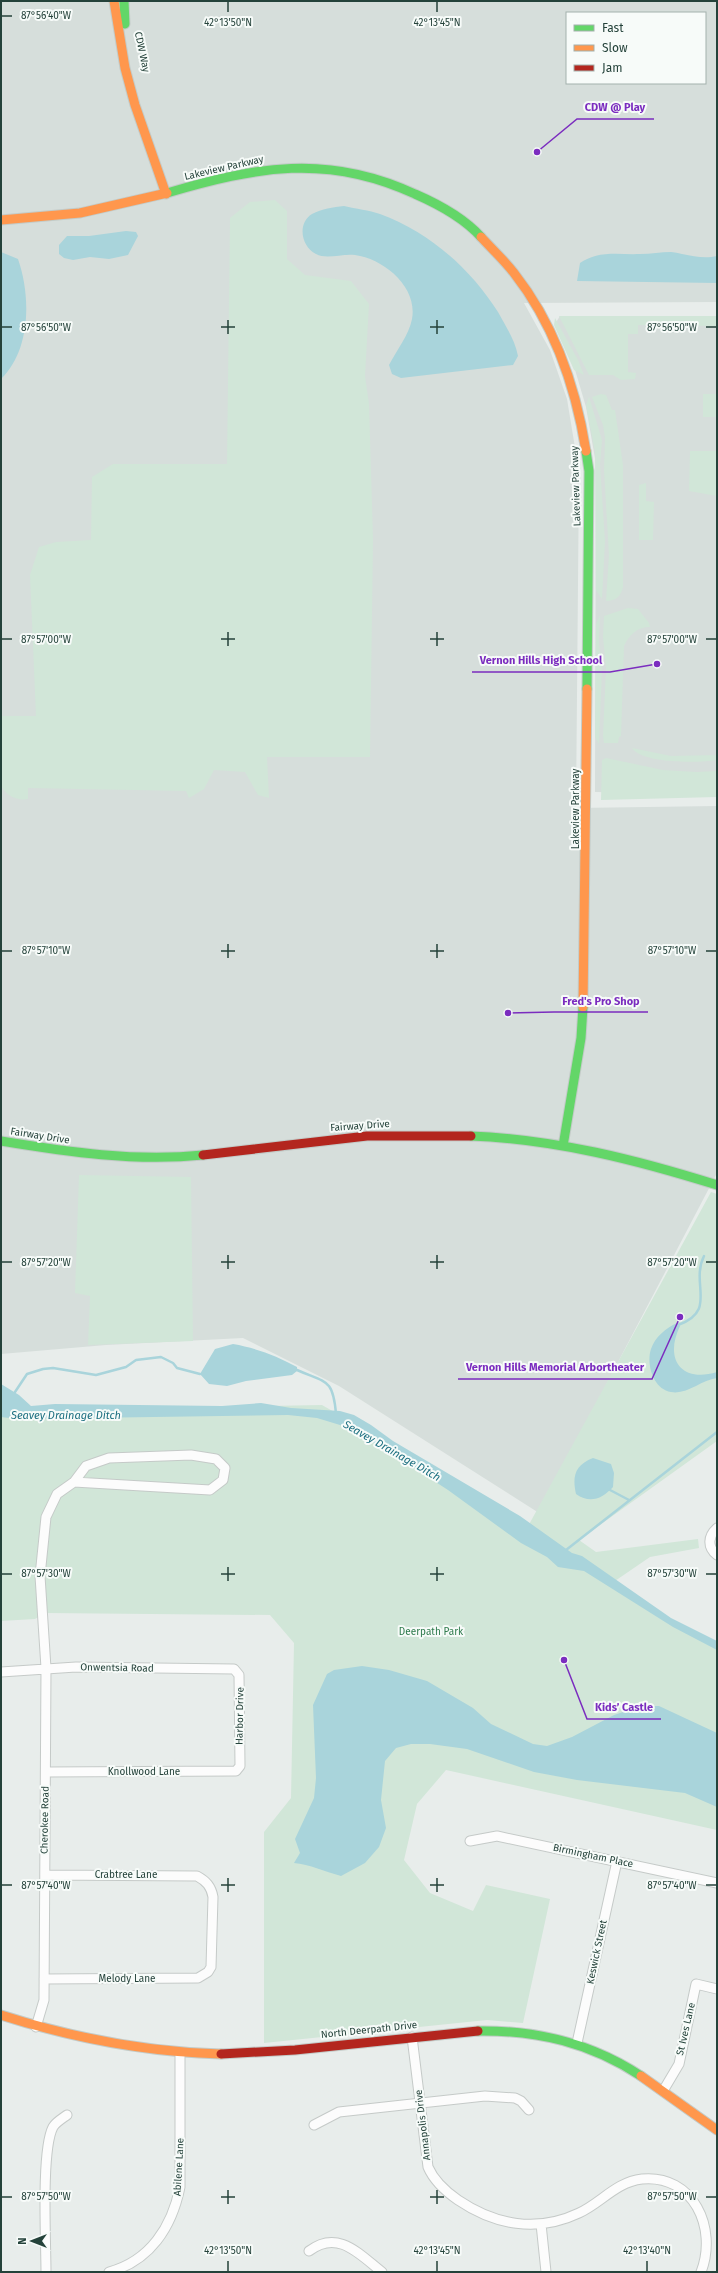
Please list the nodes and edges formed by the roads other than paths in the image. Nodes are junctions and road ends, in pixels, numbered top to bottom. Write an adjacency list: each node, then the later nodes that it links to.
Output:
1 (114, 1): 3 (street, CDW Way)
2 (124, 1): 3 (street, CDW Way)
3 (135, 105): 4 (street, CDW Way)
4 (166, 194): 5 (street, Lakeview Parkway); 7 (street, Lakeview Parkway)
5 (1, 220)
6 (1, 1141): 7 (street, Fairway Drive)
7 (563, 1146): 8 (street, Fairway Drive)
8 (717, 1185)
9 (74, 1482): 9 (street, Cherokee Road); 12 (street, Cherokee Road)
10 (717, 1528): 11 (street)
11 (717, 1555)
12 (46, 1668): 13 (street, Onwentsia Road); 14 (street, Onwentsia Road); 16 (street, Cherokee Road)
13 (234, 1669): 15 (street, Harbor Drive)
14 (1, 1672)
15 (240, 1766): 16 (street, Knollwood Lane)
16 (46, 1772): 19 (street, Cherokee Road)
17 (470, 1841): 18 (street, Birmingham Place)
18 (617, 1861): 20 (street, Birmingham Place); 27 (street, Keswick Street)
19 (45, 1875): 21 (street, Crabtree Lane); 22 (street, Cherokee Road)
20 (717, 1883)
21 (208, 1972): 22 (street, Melody Lane)
22 (44, 1979): 25 (street, Cherokee Road)
23 (717, 1988): 29 (street, St Ives Lane)
24 (1, 2015): 25 (street, North Deerpath Drive)
25 (36, 2027): 28 (street, North Deerpath Drive)
26 (412, 2037): 27 (street, North Deerpath Drive); 28 (street, North Deerpath Drive); 30 (street, Annapolis Drive)
27 (576, 2043): 29 (street, North Deerpath Drive)
28 (180, 2053): 38 (street, Abilene Lane)
29 (663, 2091): 34 (street, North Deerpath Drive)
30 (420, 2102): 31 (street); 33 (street); 35 (street, Annapolis Drive)
31 (529, 2110)
32 (67, 2115): 37 (street)
33 (314, 2125)
34 (717, 2130)
35 (541, 2224): 40 (street); 41 (street, Annapolis Drive)
36 (309, 2251): 39 (street)
37 (46, 2272)
38 (109, 2272)
39 (382, 2272)
40 (546, 2272)
41 (701, 2272)

